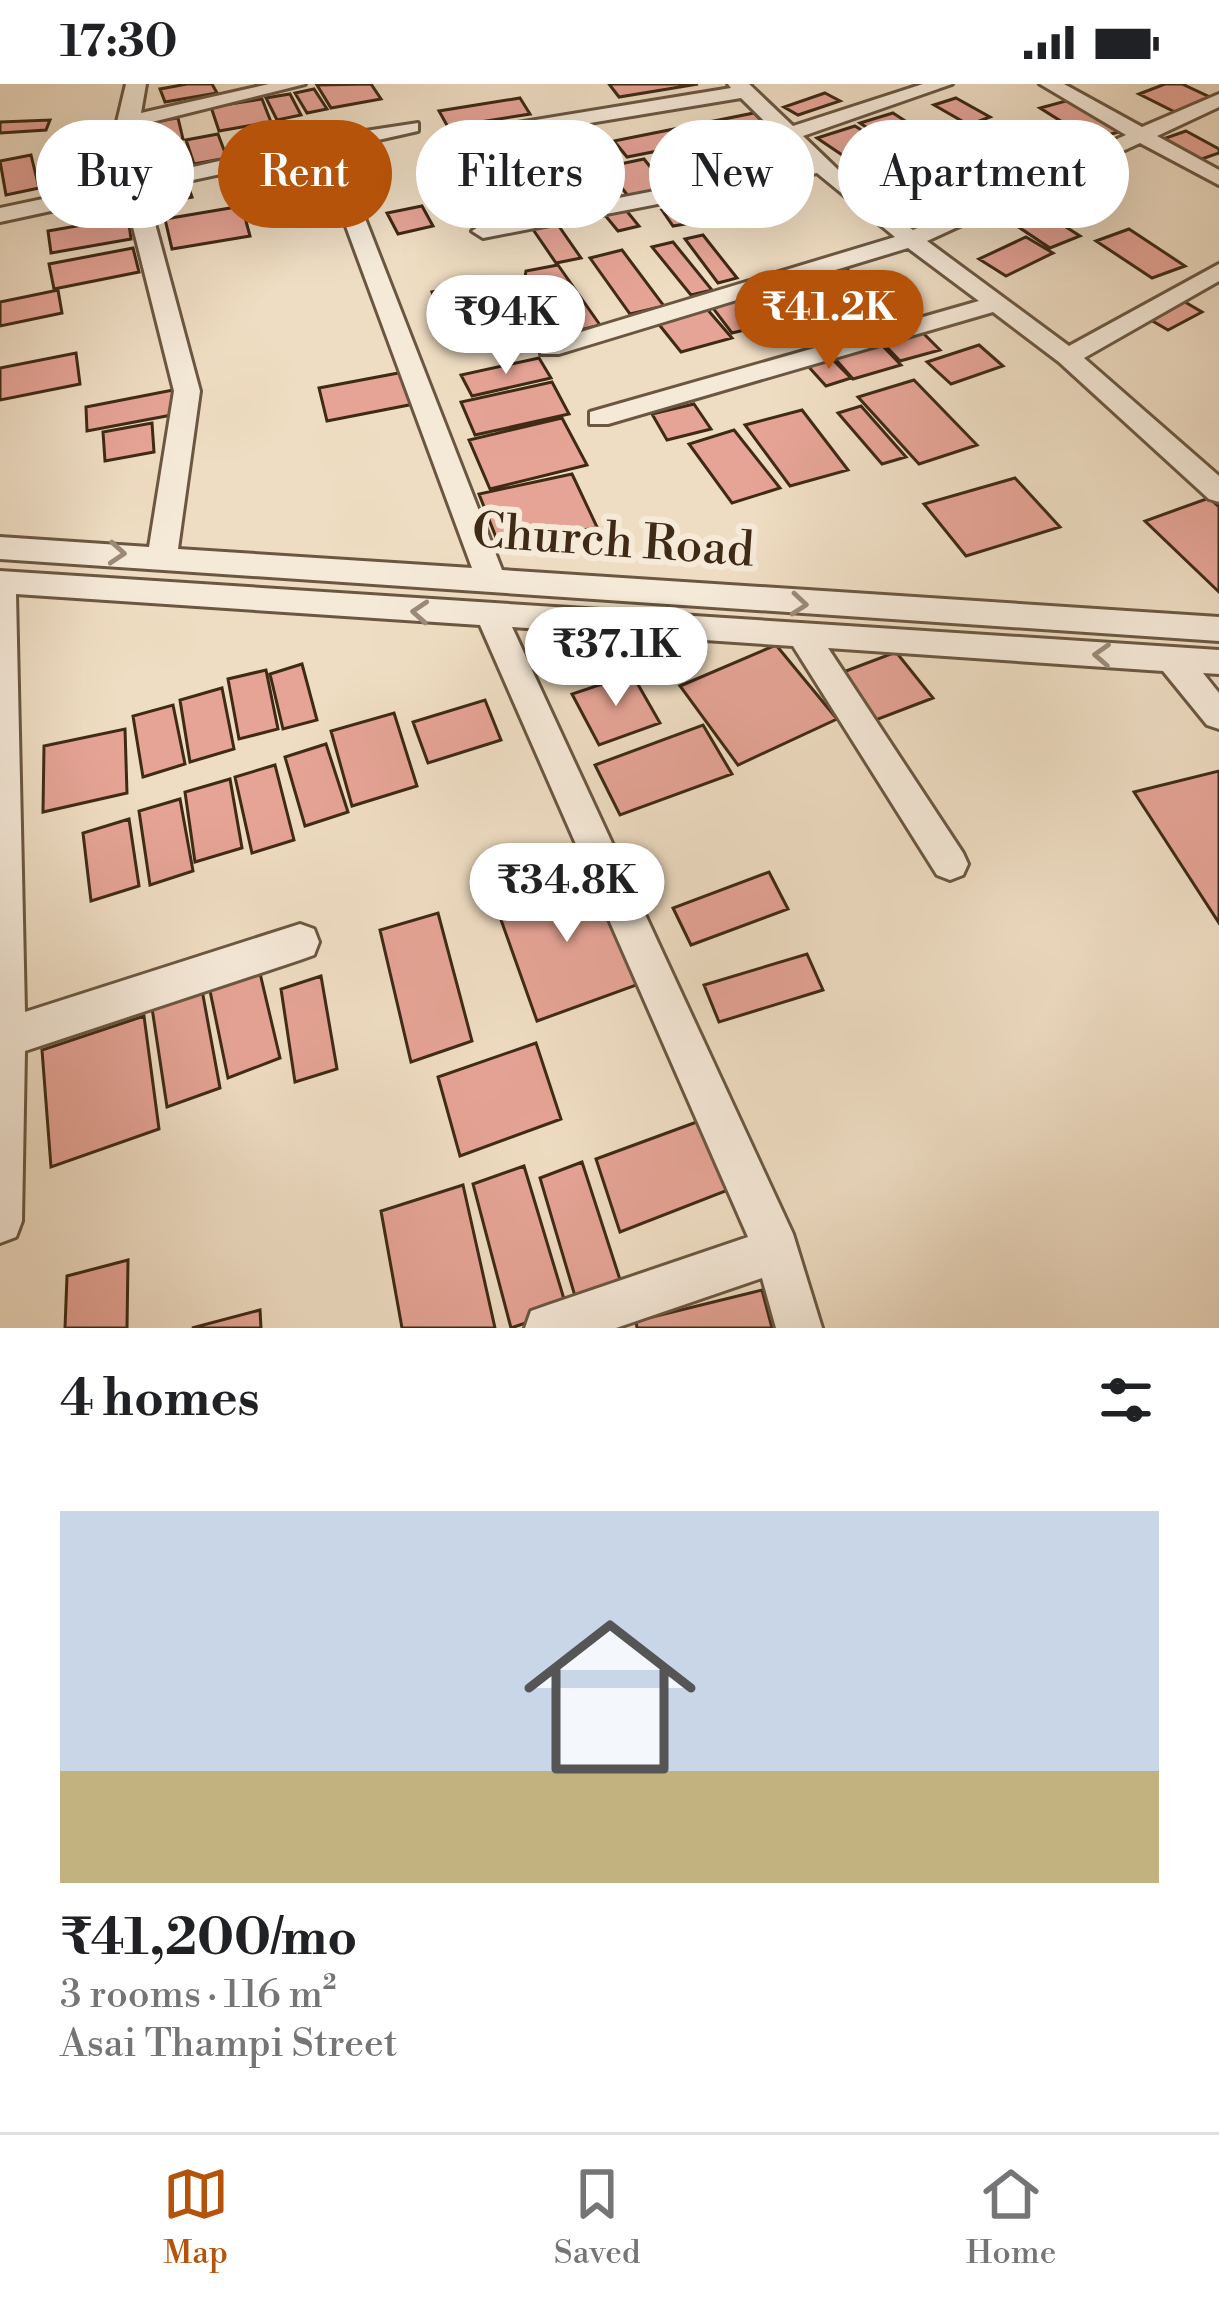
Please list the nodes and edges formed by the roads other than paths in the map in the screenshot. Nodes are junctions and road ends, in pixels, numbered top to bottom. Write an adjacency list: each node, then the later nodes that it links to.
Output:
1 (136, 84): 7 (street)
2 (295, 84): 8 (street)
3 (942, 84): 11 (street)
4 (1049, 84): 14 (street)
5 (741, 88): 9 (street); 10 (street)
6 (1219, 100): 14 (street)
7 (127, 120)
8 (136, 120)
9 (564, 120)
10 (772, 120)
11 (814, 126)
12 (411, 127): 13 (street)
13 (392, 131)
14 (1140, 136): 17 (street); 23 (street)
15 (814, 160): 16 (street)
16 (820, 166): 22 (street); 23 (street)
17 (1219, 179)
18 (36, 207): 19 (street)
19 (0, 215)
20 (146, 228): 31 (street)
21 (357, 228): 33 (street)
22 (483, 231)
23 (910, 240): 25 (street); 26 (street)
24 (1219, 271): 27 (street)
25 (996, 304): 27 (street); 28 (street)
26 (550, 349)
27 (1068, 357): 29 (street)
28 (599, 418)
29 (1219, 492)
30 (0, 548): 31 (street, Church Road, one-way to 31)
31 (163, 556): 33 (street, Church Road)
32 (1, 582): 33 (street, Church Road, one-way to 32); 41 (street)
33 (491, 599): 34 (street, Church Road, one-way to 34); 35 (street, Church Road); 43 (street)
34 (1219, 629)
35 (804, 637): 36 (street, Church Road, one-way to 35); 39 (street)
36 (1172, 658): 37 (street, Church Road); 38 (street)
37 (1219, 662)
38 (1219, 716)
39 (950, 864)
40 (300, 942): 41 (street)
41 (3, 1039): 42 (street)
42 (0, 1221)
43 (777, 1250): 44 (street); 45 (street)
44 (548, 1328)
45 (799, 1328)

